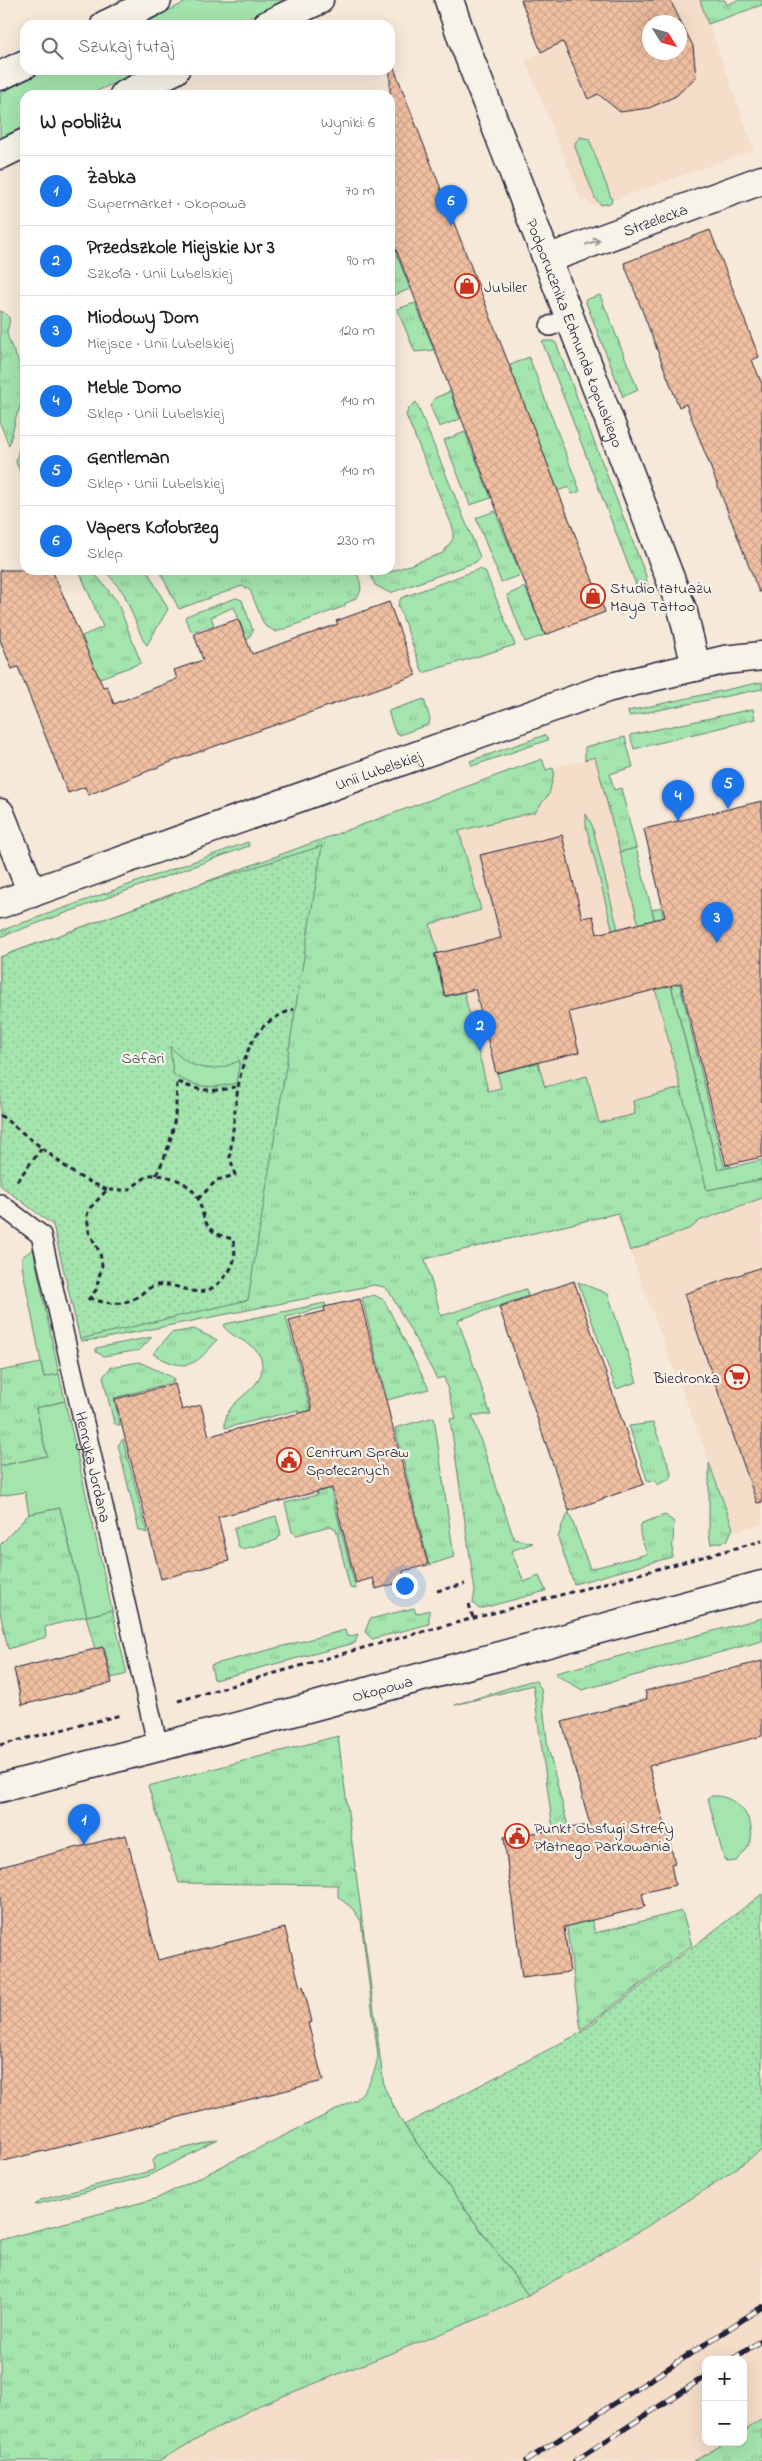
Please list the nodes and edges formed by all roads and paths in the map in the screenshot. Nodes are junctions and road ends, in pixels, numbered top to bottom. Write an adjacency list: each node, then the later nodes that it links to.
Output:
1 (157, 0): 4 (street)
2 (319, 0): 5 (street)
3 (449, 0): 13 (street, Podporucznika Edmunda Łopuskiego)
4 (115, 20)
5 (277, 20)
6 (20, 66): 8 (street)
7 (165, 75): 9 (street)
8 (0, 76)
9 (134, 90)
10 (20, 145): 11 (street)
11 (0, 155)
12 (762, 180): 13 (street, Strzelecka, one-way to 12)
13 (547, 259): 15 (street, Podporucznika Edmunda Łopuskiego)
14 (762, 656): 15 (street, Unii Lubelskiej)
15 (696, 667): 17 (street, Unii Lubelskiej)
16 (0, 813): 17 (street)
17 (32, 893): 18 (street, Unii Lubelskiej)
18 (0, 904)
19 (294, 1009): 20 (path)
20 (240, 1086): 23 (path); 26 (path)
21 (0, 1115): 22 (path)
22 (42, 1148): 24 (path); 25 (path)
23 (156, 1175): 25 (path); 26 (path)
24 (14, 1185)
25 (107, 1190): 28 (path)
26 (198, 1199): 28 (path)
27 (0, 1204): 29 (lane, Henryka Jordana)
28 (89, 1298): 29 (path)
29 (59, 1316): 36 (lane, Henryka Jordana)
30 (762, 1541): 35 (path)
31 (465, 1584): 33 (path)
32 (762, 1585): 38 (street, Okopowa)
33 (437, 1591)
34 (469, 1604): 35 (path)
35 (473, 1618): 36 (path)
36 (149, 1708): 37 (path); 38 (lane, Henryka Jordana)
37 (0, 1745)
38 (158, 1747): 39 (street, Okopowa)
39 (0, 1788)

